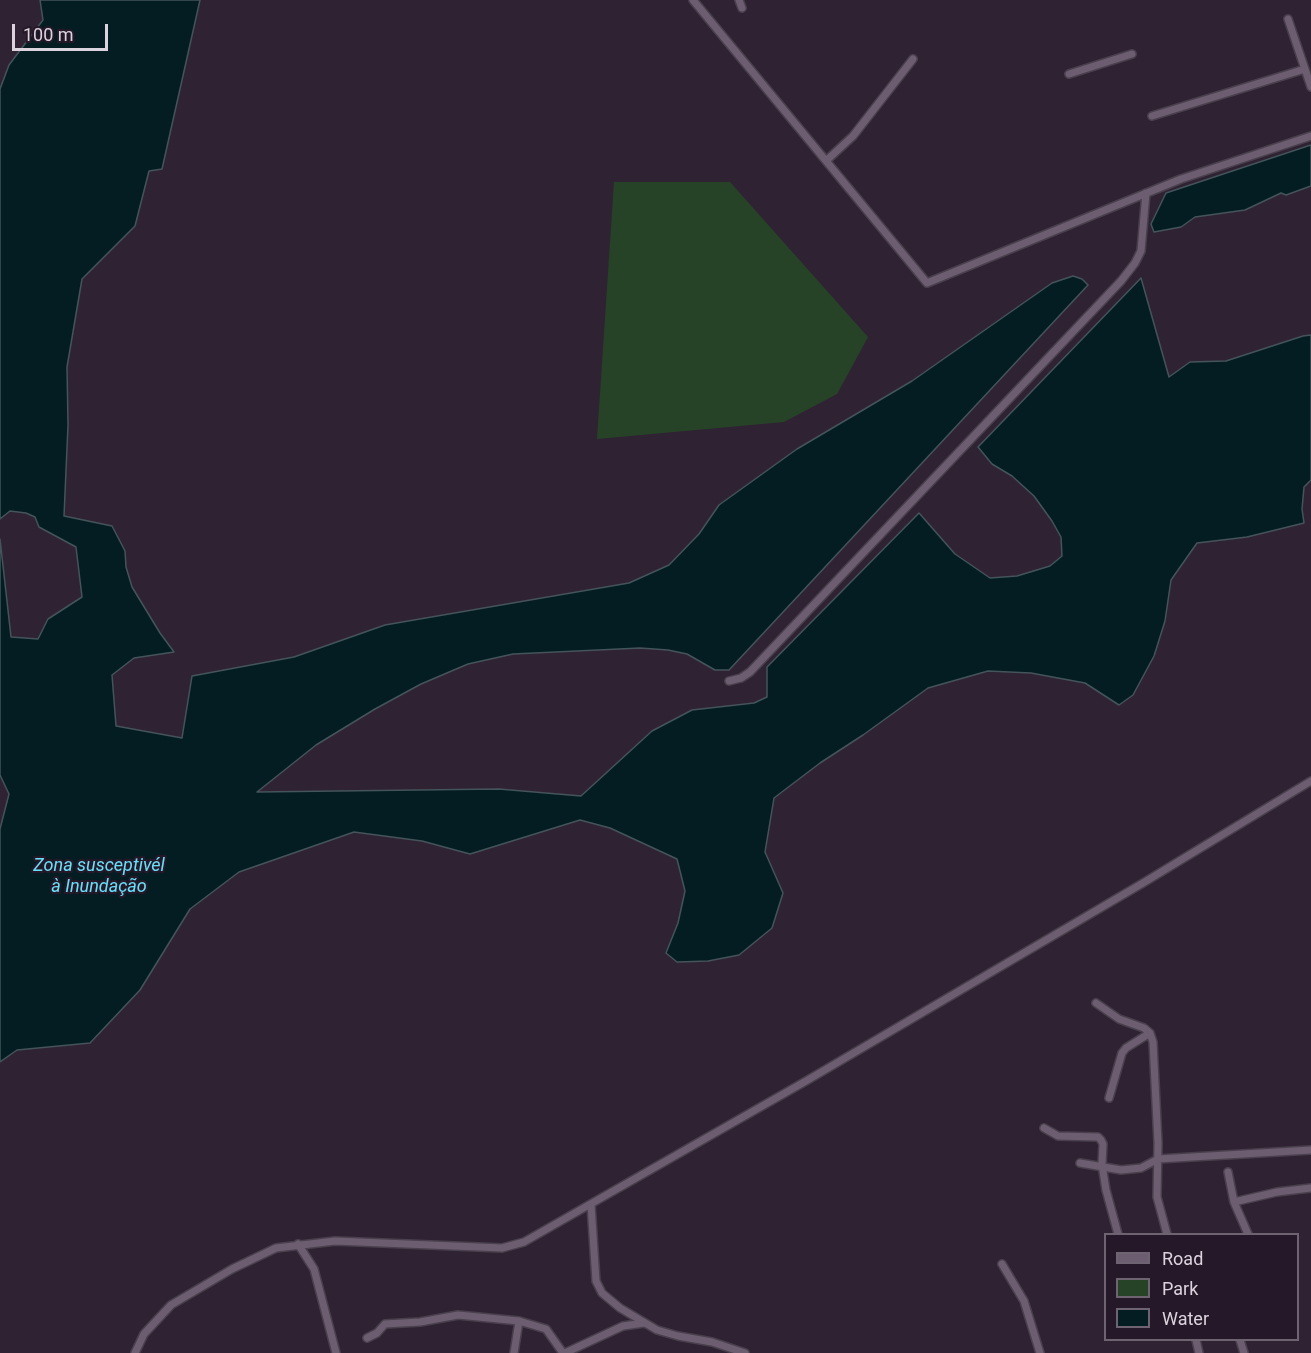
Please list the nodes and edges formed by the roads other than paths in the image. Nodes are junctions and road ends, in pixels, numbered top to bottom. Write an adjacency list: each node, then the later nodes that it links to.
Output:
1 (693, 0): 10 (street)
2 (1288, 19): 5 (street)
3 (1132, 54): 6 (street)
4 (913, 59): 10 (street)
5 (1305, 69): 7 (street); 8 (street)
6 (1070, 74)
7 (1311, 87)
8 (1152, 116)
9 (1311, 136): 11 (street)
10 (827, 160): 11 (street)
11 (1146, 193): 12 (street)
12 (729, 681)
13 (1311, 781): 25 (street)
14 (1096, 1003): 15 (street)
15 (1150, 1033): 16 (street); 19 (street)
16 (1109, 1098)
17 (1044, 1128): 21 (street)
18 (1311, 1150): 19 (street)
19 (1158, 1159): 21 (street); 27 (street)
20 (1080, 1163): 21 (street)
21 (1102, 1165): 26 (street)
22 (1228, 1172): 24 (street)
23 (1311, 1188): 24 (street)
24 (1234, 1202): 28 (street)
25 (591, 1204): 29 (street); 32 (street)
26 (1118, 1233)
27 (1167, 1233)
28 (1248, 1233)
29 (298, 1244): 34 (street); 35 (street)
30 (1002, 1264): 39 (street)
31 (519, 1321): 33 (street); 36 (street); 37 (street)
32 (645, 1323): 37 (street); 38 (street)
33 (367, 1338)
34 (135, 1353)
35 (336, 1353)
36 (514, 1353)
37 (564, 1353)
38 (745, 1353)
39 (1040, 1353)

